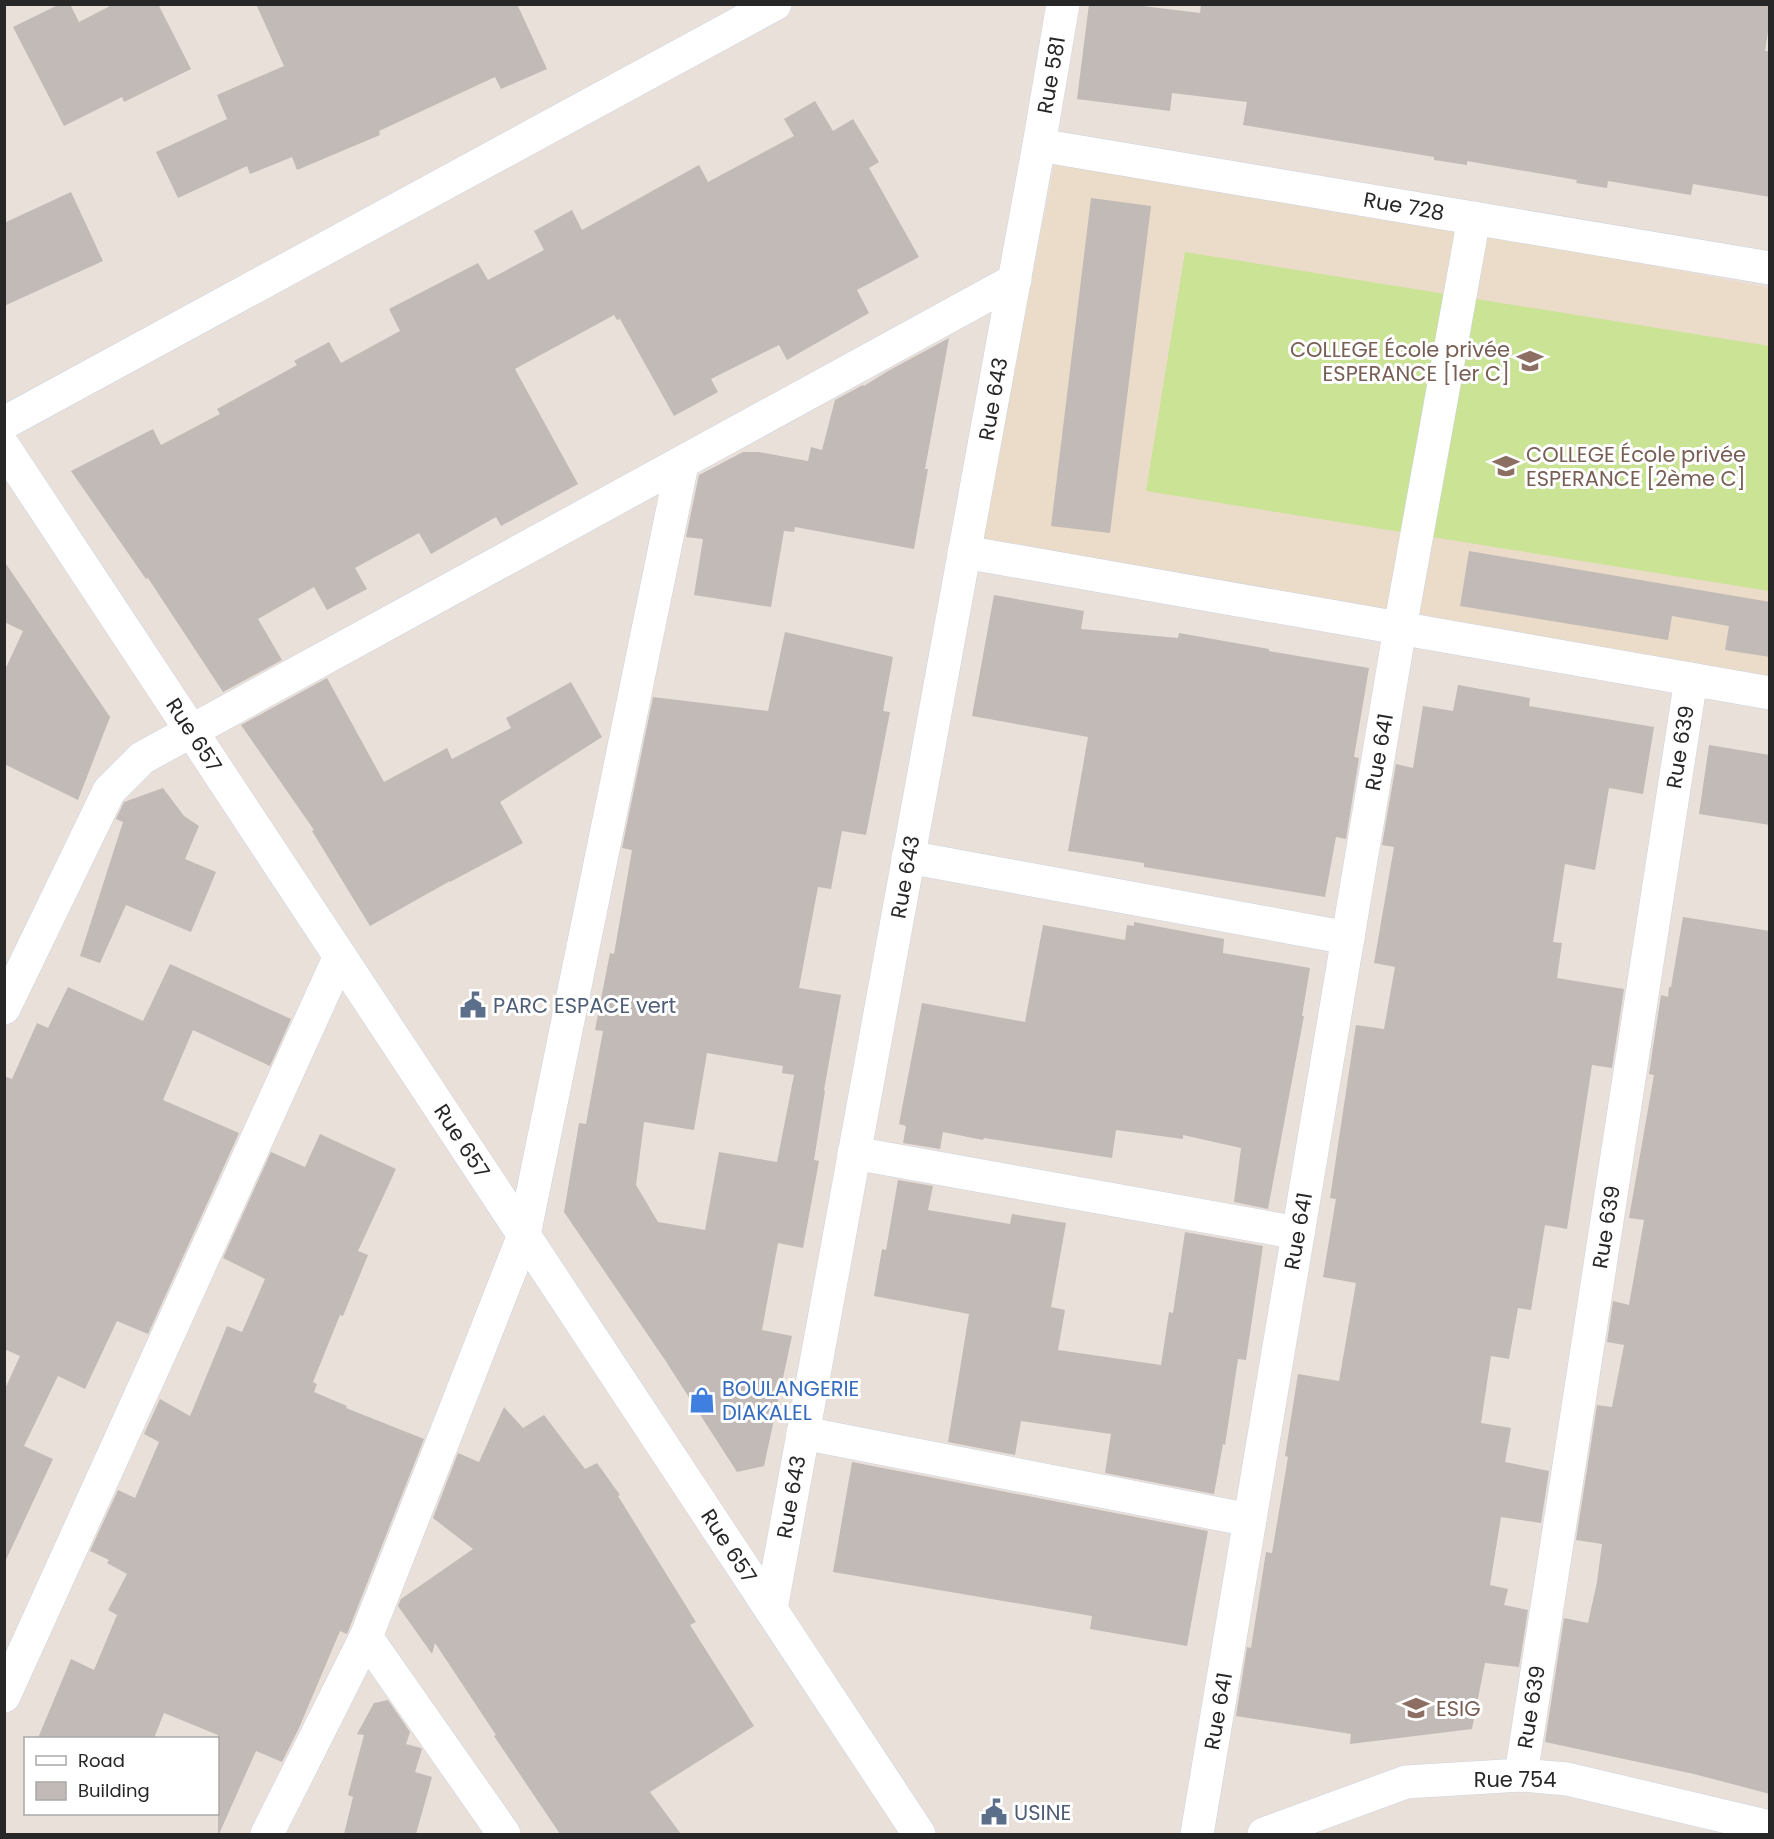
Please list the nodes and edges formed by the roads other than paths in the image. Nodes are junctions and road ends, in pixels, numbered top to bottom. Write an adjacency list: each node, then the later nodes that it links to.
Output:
1 (775, 4): 7 (street)
2 (1063, 4): 3 (street, Rue 581)
3 (1040, 145): 4 (street, Rue 728); 6 (street, Rue 643)
4 (1474, 218): 5 (street, Rue 728); 11 (street, Rue 641)
5 (1770, 268)
6 (1015, 280): 9 (street); 10 (street, Rue 643)
7 (4, 423)
8 (4, 447): 14 (street, Rue 657)
9 (682, 464): 14 (street); 21 (street)
10 (964, 552): 11 (street); 15 (street, Rue 643)
11 (1400, 628): 12 (street); 16 (street, Rue 641)
12 (1691, 679): 13 (street); 27 (street, Rue 639)
13 (1770, 693)
14 (190, 730): 17 (street, Rue 657); 18 (street)
15 (908, 857): 16 (street); 19 (street, Rue 643)
16 (1348, 938): 20 (street, Rue 641)
17 (340, 956): 21 (street, Rue 657); 26 (street)
18 (4, 1008)
19 (854, 1153): 20 (street); 22 (street, Rue 643)
20 (1298, 1233): 23 (street, Rue 641)
21 (524, 1234): 24 (street, Rue 657); 25 (street)
22 (802, 1433): 23 (street); 24 (street, Rue 643)
23 (1250, 1520): 32 (street, Rue 641)
24 (771, 1609): 31 (street, Rue 657)
25 (366, 1636): 29 (street); 30 (street)
26 (4, 1696)
27 (1521, 1775): 28 (street, Rue 754); 33 (street, Rue 754)
28 (1770, 1827)
29 (267, 1834)
30 (504, 1834)
31 (919, 1834)
32 (1197, 1834)
33 (1264, 1834)

